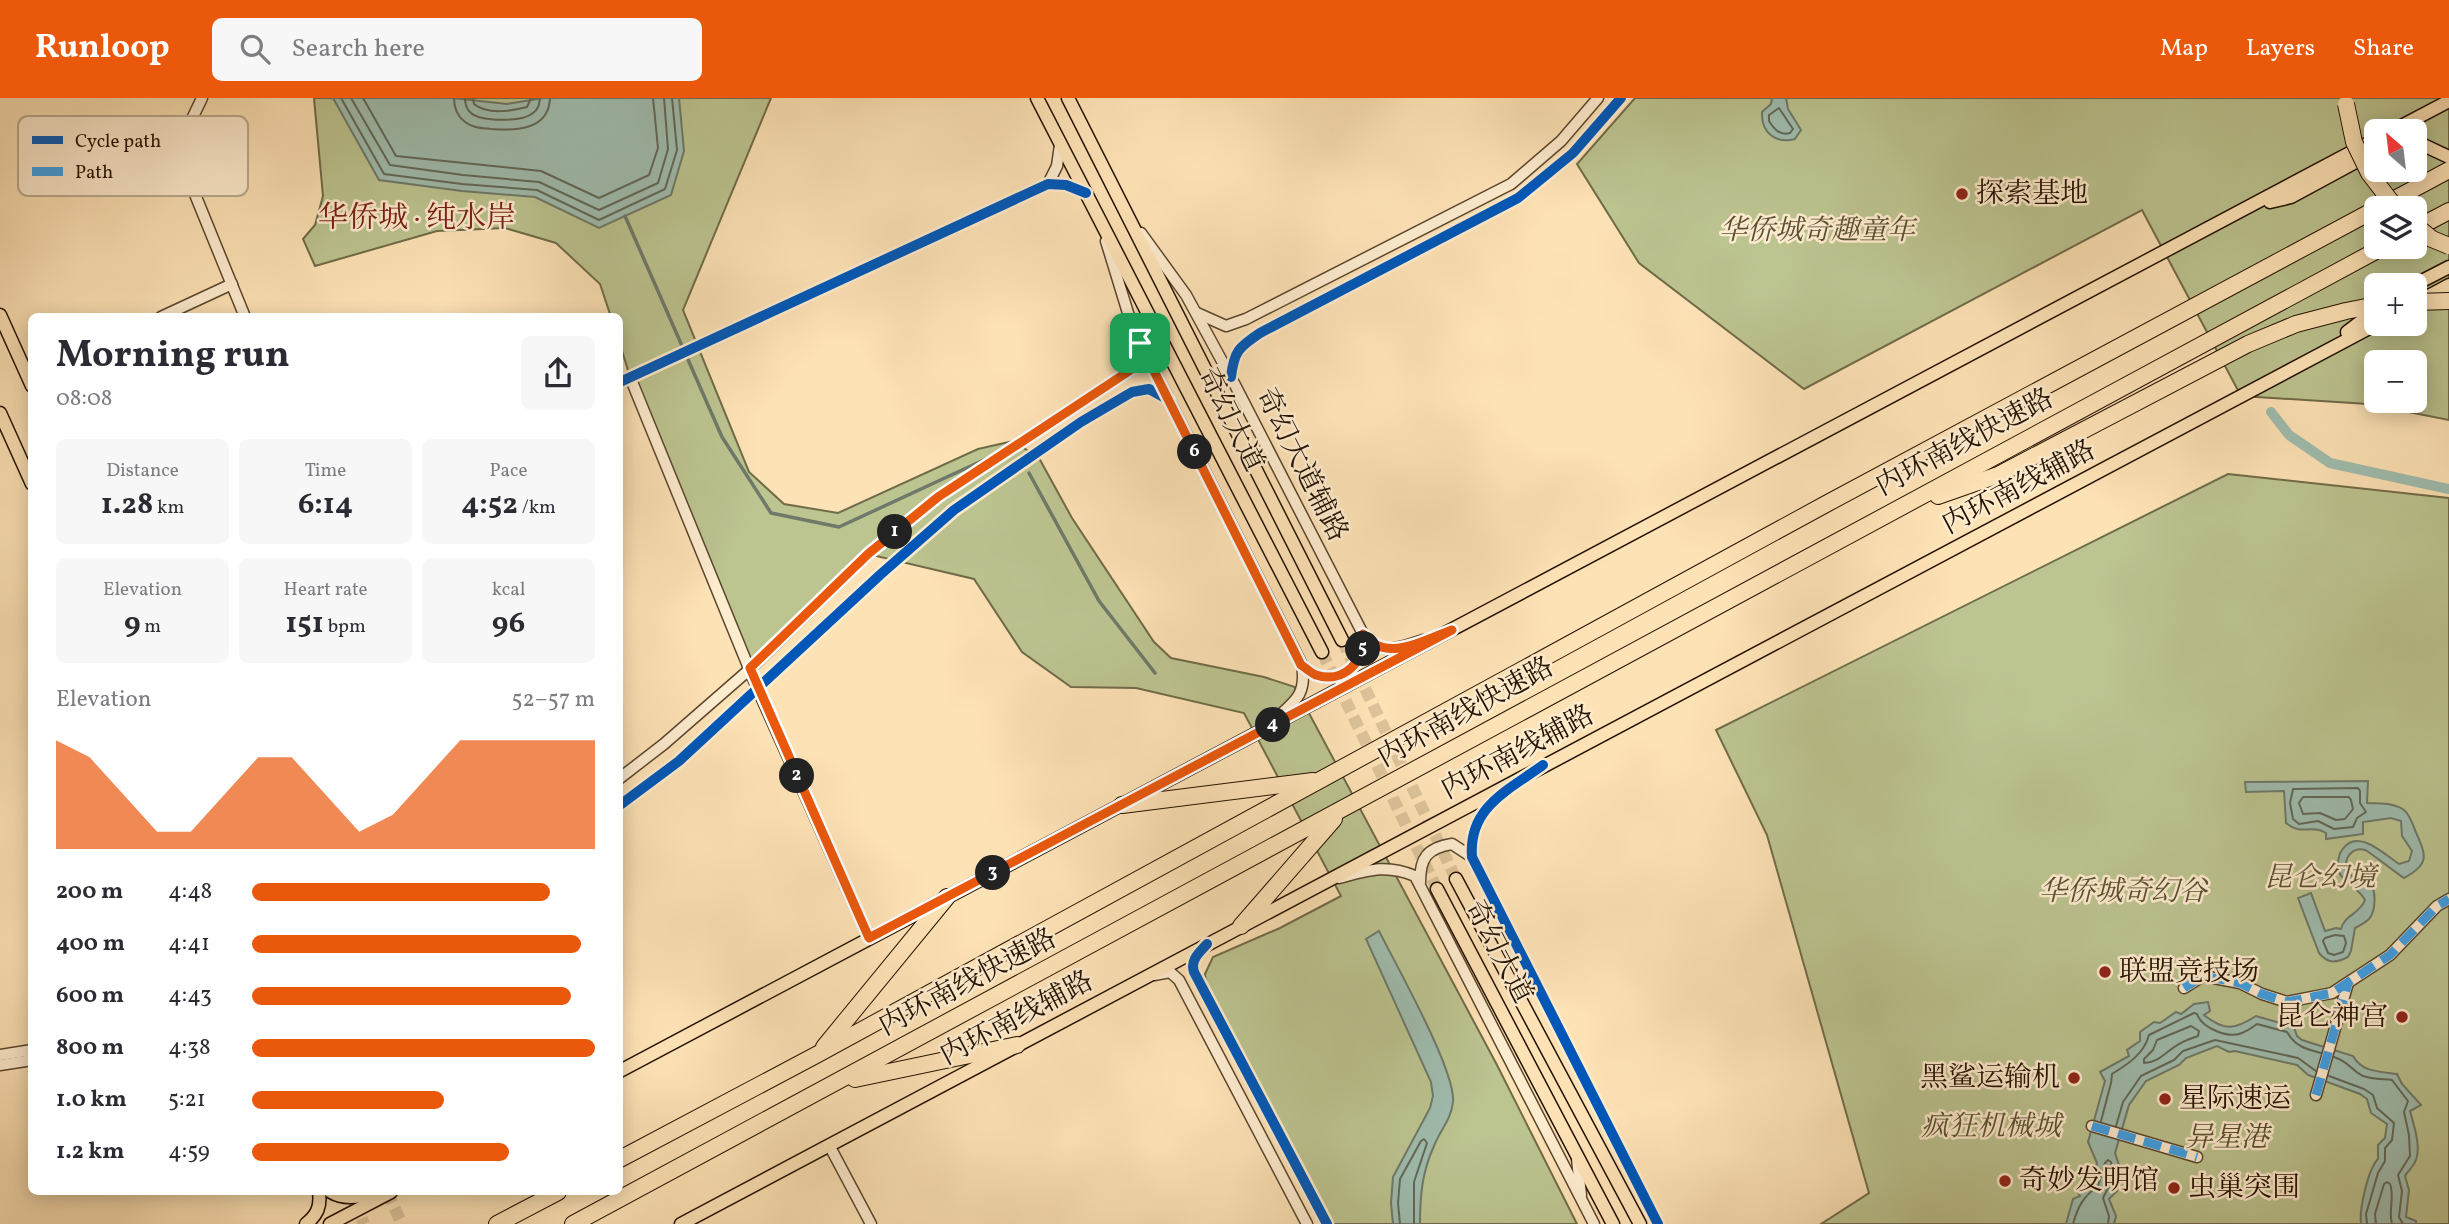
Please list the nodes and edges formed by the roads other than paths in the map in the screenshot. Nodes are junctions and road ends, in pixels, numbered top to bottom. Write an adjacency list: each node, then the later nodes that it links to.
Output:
1 (202, 98): 8 (street)
2 (1037, 98): 10 (main road, 奇幻大道)
3 (1068, 98): 23 (main road, 奇幻大道)
4 (1598, 98): 38 (street)
5 (1622, 98): 47 (street)
6 (2346, 98): 19 (highway, bridge)
7 (2449, 101): 9 (main road)
8 (193, 116)
9 (2415, 119)
10 (1060, 145): 16 (street); 17 (main road, 奇幻大道)
11 (2364, 145): 21 (main road)
12 (2427, 147): 14 (main road)
13 (2364, 157): 21 (main road)
14 (2449, 157)
15 (2449, 170): 20 (highway, 内环南线快速路)
16 (1048, 184): 17 (street); 48 (street)
17 (1086, 193): 25 (main road, 奇幻大道)
18 (196, 196): 32 (street)
19 (2387, 196)
20 (2401, 196)
21 (2248, 208): 53 (main road)
22 (2449, 211): 26 (highway)
23 (1126, 213): 38 (street, 奇幻大道辅路); 55 (main road, 奇幻大道)
24 (2364, 216): 63 (highway, 内环南线快速路)
25 (1100, 221): 44 (street); 56 (main road, 奇幻大道)
26 (2427, 221)
27 (2427, 235): 28 (highway, bridge)
28 (2449, 246)
29 (2364, 257): 52 (highway, 内环南线快速路)
30 (2449, 267): 31 (main road)
31 (2427, 278)
32 (232, 284): 39 (street); 40 (street)
33 (2449, 285): 34 (main road)
34 (2427, 297)
35 (2449, 301): 36 (highway, bridge)
36 (2427, 302)
37 (2364, 309): 52 (highway)
38 (1195, 312): 47 (street, 奇幻大道辅路)
39 (170, 313)
40 (243, 313)
41 (0, 315): 46 (main road)
42 (2364, 318): 45 (main road)
43 (2364, 331): 45 (main road, 内环南线辅路)
44 (1140, 343): 49 (street); 58 (street)
45 (2316, 356): 61 (main road, 内环南线辅路)
46 (28, 376)
47 (1231, 377): 54 (street, 奇幻大道辅路)
48 (625, 380): 58 (street)
49 (1169, 400): 57 (street); 59 (street)
50 (0, 413): 51 (main road)
51 (28, 475)
52 (1882, 516): 66 (highway, 内环南线快速路)
53 (1452, 630): 54 (street); 60 (main road)
54 (1363, 634): 57 (street)
55 (1342, 640)
56 (1322, 652)
57 (1301, 665): 60 (street)
58 (750, 668): 59 (street); 62 (street)
59 (757, 688): 64 (street); 75 (street)
60 (1266, 728): 65 (main road)
61 (1544, 765): 67 (street); 69 (main road, 内环南线辅路)
62 (623, 776)
63 (1322, 780): 65 (highway); 82 (highway, 内环南线快速路)
64 (623, 803)
65 (1122, 805): 72 (main road)
66 (1341, 811): 74 (highway); 87 (highway, 内环南线快速路)
67 (1472, 856): 70 (street); 95 (street)
68 (1456, 879): 91 (main road, 奇幻大道)
69 (1323, 882): 70 (street); 74 (main road, 内环南线辅路)
70 (1420, 885): 101 (street)
71 (1437, 889): 92 (main road, 奇幻大道)
72 (947, 897): 75 (main road); 82 (highway)
73 (2449, 899): 78 (street)
74 (1241, 926): 76 (main road, 内环南线辅路)
75 (869, 938): 86 (main road)
76 (1207, 944): 77 (main road, 内环南线辅路); 109 (street)
77 (1148, 976): 80 (main road, 内环南线辅路); 108 (street)
78 (2348, 983): 79 (street); 88 (street)
79 (2183, 988)
80 (1017, 1045): 87 (highway); 90 (main road, 内环南线辅路)
81 (28, 1050): 83 (street)
82 (818, 1054): 93 (highway, 内环南线快速路)
83 (0, 1055)
84 (28, 1061): 85 (street)
85 (0, 1065)
86 (623, 1069)
87 (836, 1084): 105 (highway, 内环南线快速路)
88 (2316, 1095)
89 (2092, 1126): 94 (street)
90 (829, 1145): 106 (main road, 内环南线辅路); 107 (street)
91 (1600, 1149): 95 (street); 112 (main road, 奇幻大道)
92 (1577, 1156): 101 (street); 111 (main road, 奇幻大道)
93 (623, 1157)
94 (2197, 1157)
95 (1632, 1174): 113 (street)
96 (320, 1195): 102 (main road)
97 (335, 1195): 98 (main road)
98 (367, 1195)
99 (385, 1195): 103 (main road)
100 (552, 1195): 104 (highway)
101 (1581, 1200): 110 (street)
102 (306, 1224)
103 (330, 1224)
104 (497, 1224)
105 (573, 1224)
106 (681, 1224)
107 (871, 1224)
108 (1307, 1224)
109 (1327, 1224)
110 (1594, 1224)
111 (1613, 1224)
112 (1640, 1224)
113 (1658, 1224)

